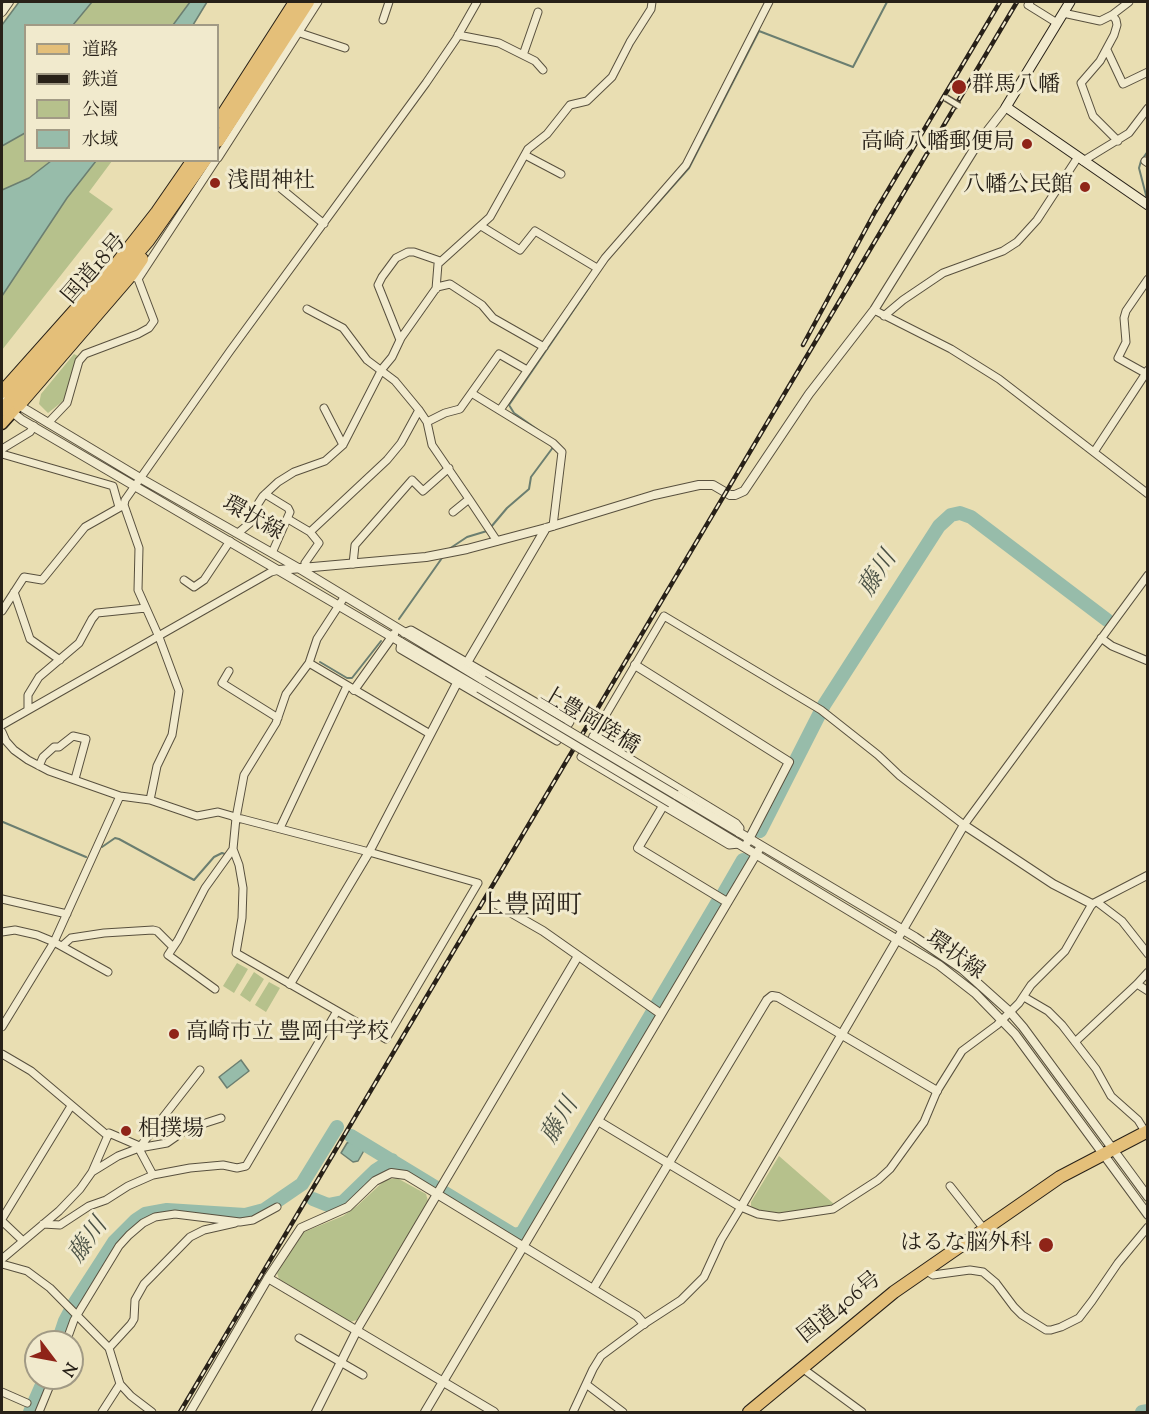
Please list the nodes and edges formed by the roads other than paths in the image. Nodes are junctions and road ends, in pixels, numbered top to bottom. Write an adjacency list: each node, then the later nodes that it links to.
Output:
1 (9, 2): 12 (street)
2 (295, 2): 29 (highway)
3 (308, 2): 30 (highway)
4 (318, 2): 18 (street)
5 (389, 2): 16 (street)
6 (477, 2): 19 (street)
7 (652, 2): 32 (street)
8 (769, 2): 44 (street)
9 (1030, 2): 17 (street)
10 (1070, 2): 14 (main road)
11 (1129, 2): 15 (street)
12 (2, 12)
13 (538, 12): 22 (street)
14 (1063, 13): 15 (street); 17 (main road)
15 (1112, 15): 21 (street)
16 (383, 20)
17 (1057, 23): 27 (main road)
18 (297, 32): 20 (street); 33 (street)
19 (458, 35): 22 (street); 41 (street)
20 (345, 48)
21 (1107, 50): 24 (street); 31 (street)
22 (523, 55): 23 (street)
23 (543, 70)
24 (1148, 72)
25 (946, 99): 26 (street, bridge)
26 (959, 106)
27 (1006, 107): 34 (main road); 49 (street)
28 (1148, 108): 31 (street)
29 (219, 120)
30 (219, 139)
31 (1118, 141): 34 (street)
32 (525, 155): 38 (street); 42 (street)
33 (219, 156)
34 (1080, 159): 40 (main road); 50 (street)
35 (192, 162): 57 (highway, 国道18号)
36 (204, 162): 45 (highway, 国道18号)
37 (215, 162): 45 (street)
38 (561, 174)
39 (278, 186): 41 (street)
40 (1147, 206)
41 (324, 224): 69 (street)
42 (481, 226): 43 (street); 44 (street)
43 (440, 261): 47 (street); 51 (street)
44 (597, 268): 52 (street)
45 (130, 276): 57 (highway, 国道18号); 62 (street)
46 (1148, 279): 55 (street)
47 (436, 289): 51 (street); 52 (street)
48 (307, 309): 53 (street)
49 (874, 310): 50 (street); 77 (street)
50 (884, 316): 67 (street)
51 (400, 340): 53 (street)
52 (544, 347): 54 (street)
53 (382, 369): 59 (street); 65 (street)
54 (527, 370): 56 (street); 60 (street)
55 (1146, 372): 67 (street)
56 (473, 394): 60 (street); 61 (street)
57 (7, 402): 62 (street, 環状線); 63 (main road); 64 (street, 環状線)
58 (324, 408): 65 (street)
59 (419, 410): 61 (street); 78 (street)
60 (500, 410): 77 (street)
61 (427, 422): 68 (street)
62 (48, 423): 69 (street, 環状線)
63 (2, 424)
64 (34, 426): 66 (street); 70 (street, 環状線)
65 (343, 445): 71 (street)
66 (2, 452): 74 (street)
67 (1094, 452): 72 (street)
68 (449, 468): 73 (street); 83 (street)
69 (140, 477): 70 (street); 79 (street, 環状線)
70 (134, 486): 74 (street); 80 (street, 環状線)
71 (265, 494): 76 (street); 79 (street)
72 (1148, 494)
73 (469, 499): 75 (street); 81 (street)
74 (122, 506): 88 (street); 91 (street)
75 (453, 512)
76 (288, 519): 78 (street); 82 (street)
77 (550, 527): 81 (street); 99 (street)
78 (310, 532): 84 (street)
79 (238, 533): 82 (street, 環状線)
80 (230, 541): 85 (street, 環状線); 87 (street)
81 (497, 542): 83 (street)
82 (273, 553): 84 (street, 環状線)
83 (354, 564): 84 (street)
84 (305, 568): 85 (street); 89 (street, 環状線)
85 (279, 570): 90 (street, 環状線); 94 (street)
86 (1148, 575): 96 (street)
87 (184, 580)
88 (14, 592): 92 (street); 98 (street)
89 (345, 596): 90 (street); 93 (street, 環状線)
90 (338, 606): 95 (street, 環状線); 101 (street)
91 (146, 609): 94 (street); 98 (street)
92 (2, 611)
93 (401, 631): 95 (street); 99 (street); 105 (street, 環状線)
94 (159, 637): 107 (street); 117 (street)
95 (392, 637): 97 (street, 環状線); 106 (street)
96 (1101, 638): 100 (street); 119 (street)
97 (401, 642): 104 (street); 105 (street, 環状線)
98 (60, 660): 107 (street)
99 (468, 661): 104 (street)
100 (1148, 662)
101 (309, 663): 106 (street); 108 (street)
102 (635, 665): 112 (street); 119 (street); 121 (street)
103 (229, 671): 108 (street)
104 (457, 683): 111 (street)
105 (481, 684): 116 (street, 上豊岡陸橋, bridge)
106 (351, 688): 111 (street); 120 (street)
107 (28, 710): 109 (street)
108 (278, 718): 118 (street)
109 (2, 725)
110 (2, 732): 113 (street)
111 (430, 734): 125 (street)
112 (593, 736): 116 (street); 116 (street)
113 (39, 766): 114 (street); 114 (street)
114 (75, 779): 115 (street)
115 (120, 796): 117 (street); 132 (street)
116 (673, 798): 121 (street, 環状線); 122 (street, 環状線); 129 (street)
117 (150, 800): 118 (street)
118 (236, 818): 120 (street); 124 (street)
119 (964, 825): 130 (street); 133 (street)
120 (280, 828): 125 (street)
121 (749, 839): 122 (street); 123 (street, 環状線)
122 (742, 846): 126 (street, 環状線)
123 (761, 846): 126 (street); 133 (street, 環状線)
124 (233, 849): 138 (street); 143 (street)
125 (369, 852): 143 (street); 148 (street)
126 (756, 855): 129 (street); 135 (street, 環状線)
127 (1148, 875): 130 (street)
128 (2, 899): 132 (street)
129 (727, 902): 150 (street)
130 (1095, 903): 139 (street); 147 (street)
131 (496, 904): 140 (street)
132 (67, 914): 136 (street)
133 (903, 930): 135 (street); 149 (street, 環状線)
134 (2, 932): 136 (street)
135 (897, 939): 151 (street, 環状線); 153 (street)
136 (54, 942): 137 (street); 152 (street)
137 (62, 946): 138 (street); 141 (street)
138 (173, 947): 145 (street)
139 (1148, 954)
140 (578, 956): 150 (street); 169 (street)
141 (108, 972)
142 (1148, 972): 144 (street)
143 (290, 984): 148 (street)
144 (1137, 984): 146 (street); 154 (street)
145 (215, 989)
146 (1148, 991)
147 (1024, 997): 149 (street); 154 (street)
148 (337, 1011): 167 (street)
149 (1010, 1012): 151 (street); 164 (street, 環状線)
150 (661, 1014): 160 (street)
151 (1002, 1020): 157 (street); 164 (street, 環状線)
152 (2, 1027)
153 (841, 1035): 157 (street); 165 (street); 172 (street)
154 (1075, 1042): 161 (street)
155 (2, 1054): 158 (street)
156 (200, 1070): 163 (street)
157 (937, 1091): 172 (street)
158 (71, 1106): 162 (street); 174 (street)
159 (221, 1118): 163 (street)
160 (598, 1121): 165 (street); 180 (street)
161 (1147, 1133): 164 (highway, 国道406号)
162 (108, 1136): 163 (street); 166 (street)
163 (139, 1148): 166 (street); 167 (street)
164 (1108, 1152): 170 (street, 環状線); 173 (street, 環状線); 178 (highway, 国道406号)
165 (669, 1164): 172 (street); 185 (street)
166 (92, 1172): 176 (street)
167 (153, 1175): 176 (street)
168 (950, 1186): 178 (street)
169 (438, 1194): 180 (street); 184 (street); 189 (street)
170 (1148, 1197)
171 (277, 1207): 175 (street)
172 (741, 1207): 187 (street)
173 (1148, 1215)
174 (2, 1220): 179 (street)
175 (240, 1222): 186 (street); 191 (street)
176 (43, 1224): 179 (street)
177 (1148, 1227): 183 (street)
178 (984, 1229): 183 (highway, 国道406号)
179 (22, 1240): 181 (street)
180 (523, 1246): 185 (street); 195 (street)
181 (2, 1258)
182 (2, 1264): 186 (street)
183 (925, 1270): 193 (highway, 国道406号)
184 (268, 1278): 189 (street); 204 (street)
185 (593, 1289): 187 (street)
186 (76, 1314): 188 (street); 191 (street)
187 (644, 1324): 197 (street)
188 (70, 1330)
189 (356, 1332): 192 (street); 195 (street)
190 (299, 1338): 192 (street)
191 (109, 1348): 196 (street)
192 (340, 1363): 194 (street); 205 (street)
193 (802, 1368): 210 (highway, 国道406号); 211 (street)
194 (363, 1376)
195 (443, 1383): 206 (street); 207 (street)
196 (120, 1384): 202 (street); 203 (street)
197 (586, 1384): 208 (street); 209 (street)
198 (48, 1390): 201 (street)
199 (2, 1392): 200 (street)
200 (27, 1403)
201 (39, 1413)
202 (102, 1413)
203 (152, 1413)
204 (190, 1413)
205 (316, 1413)
206 (425, 1413)
207 (494, 1413)
208 (573, 1413)
209 (623, 1413)
210 (749, 1413)
211 (862, 1413)

